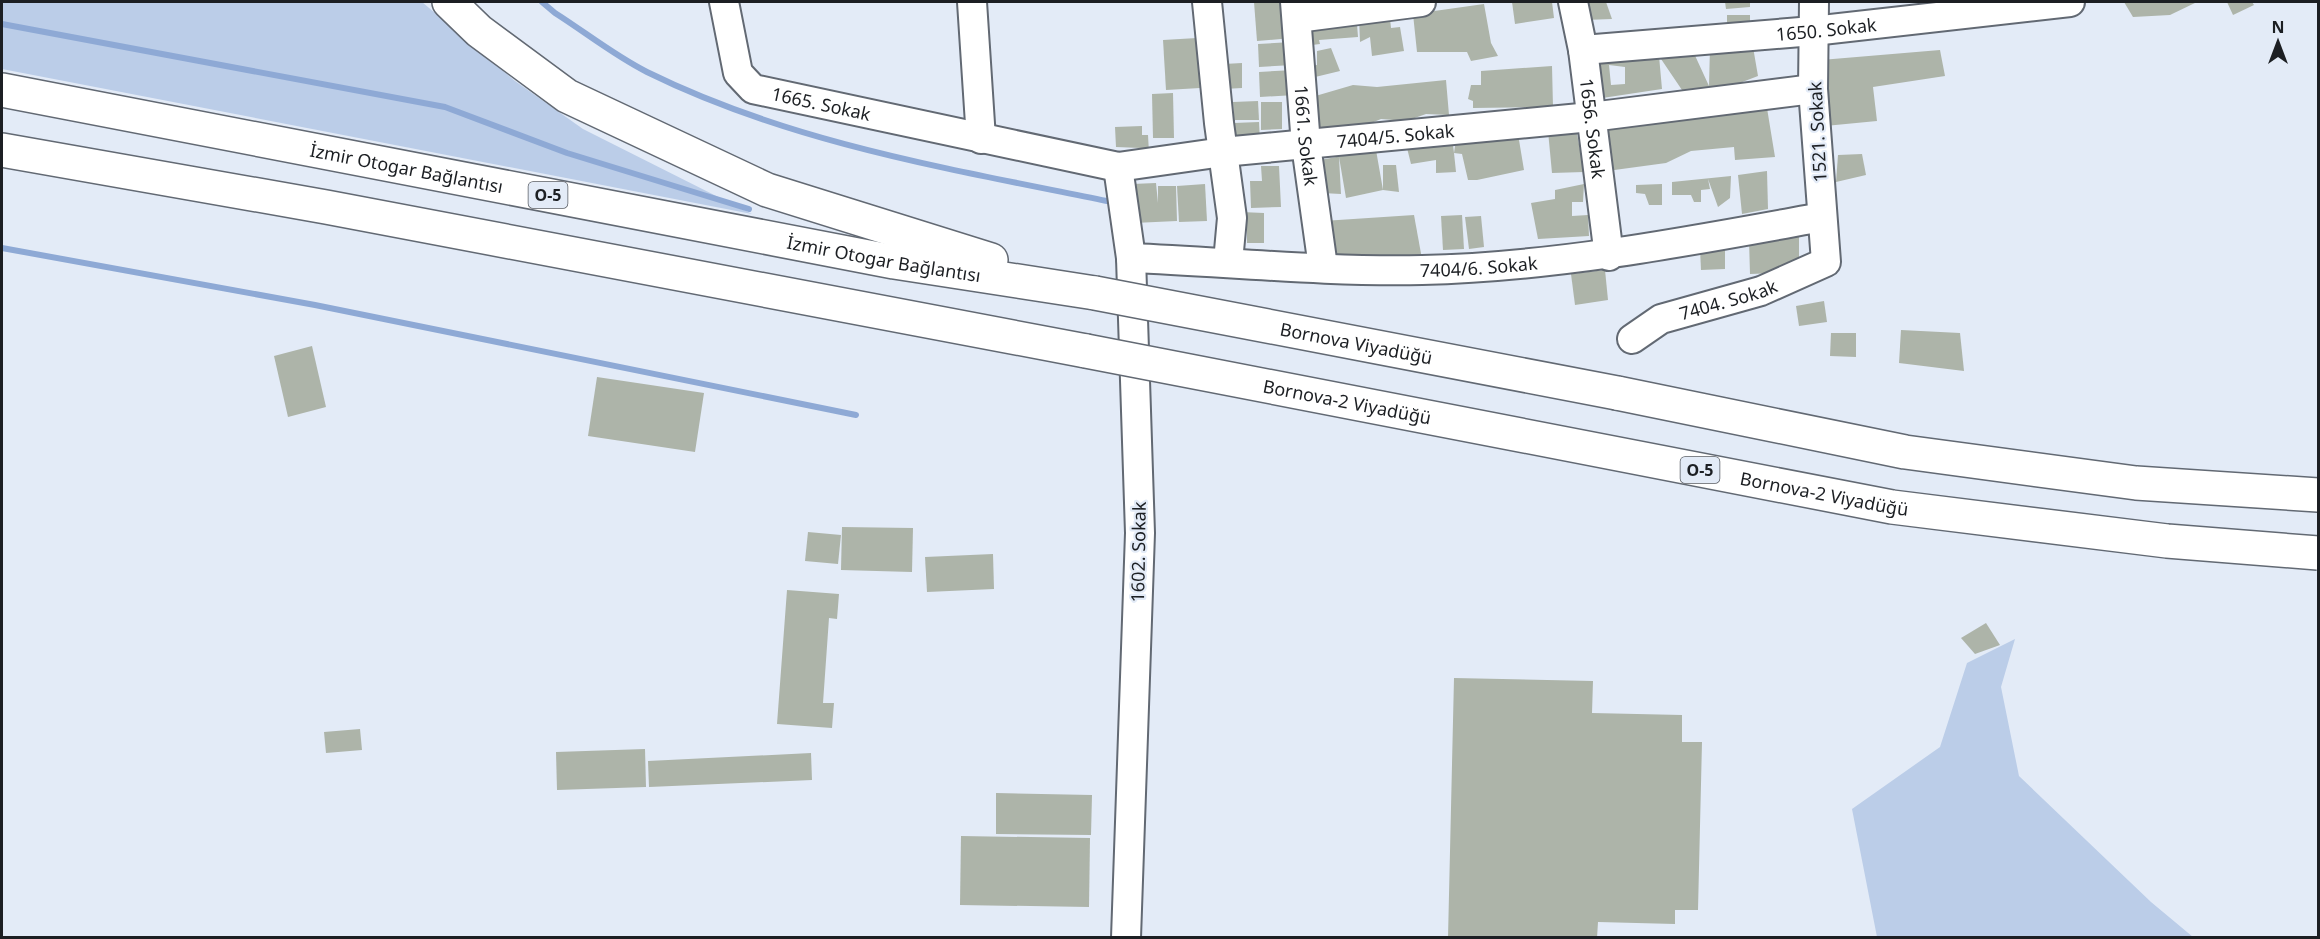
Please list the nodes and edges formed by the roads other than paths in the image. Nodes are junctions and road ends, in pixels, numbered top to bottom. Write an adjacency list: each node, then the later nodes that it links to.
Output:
1 (449, 2): 26 (highway)
2 (724, 2): 15 (street, 1665. Sokak)
3 (972, 2): 15 (street)
4 (1207, 2): 18 (street)
5 (1420, 2): 9 (street)
6 (1573, 2): 11 (street, 1656. Sokak)
7 (1814, 2): 10 (street, 1521. Sokak)
8 (2070, 2): 10 (street, 1650. Sokak)
9 (1296, 10): 16 (street, 1661. Sokak)
10 (1813, 31): 11 (street, 1650. Sokak); 12 (street, 1521. Sokak)
11 (1583, 50): 14 (street, 1656. Sokak)
12 (1813, 89): 14 (street, 7404/5. Sokak); 20 (street, 1521. Sokak)
13 (2, 90): 26 (highway, İzmir Otogar Bağlantısı / O-5)
14 (1591, 117): 16 (street, 7404/5. Sokak); 21 (street, 1656. Sokak)
15 (981, 139): 19 (street, 7404/5. Sokak)
16 (1306, 145): 18 (street, 7404/5. Sokak); 25 (street, 1661. Sokak)
17 (2, 150): 29 (highway, Bornova-2 Viyadüğü / O-5, bridge)
18 (1223, 152): 19 (street, 7404/5. Sokak); 23 (street)
19 (1118, 167): 22 (street, 1602. Sokak)
20 (1822, 217): 21 (street, 7404/6. Sokak); 24 (street, 1521. Sokak)
21 (1609, 256): 25 (street, 7404/6. Sokak)
22 (1131, 258): 23 (street, 7404/6. Sokak); 30 (street, 1602. Sokak)
23 (1228, 262): 25 (street, 7404/6. Sokak)
24 (1826, 262): 27 (street, 7404. Sokak)
25 (1323, 267)
26 (1095, 293): 28 (highway, Bornova Viyadüğü / O-5, bridge)
27 (1632, 339)
28 (2319, 495)
29 (2319, 553)
30 (1126, 938)

